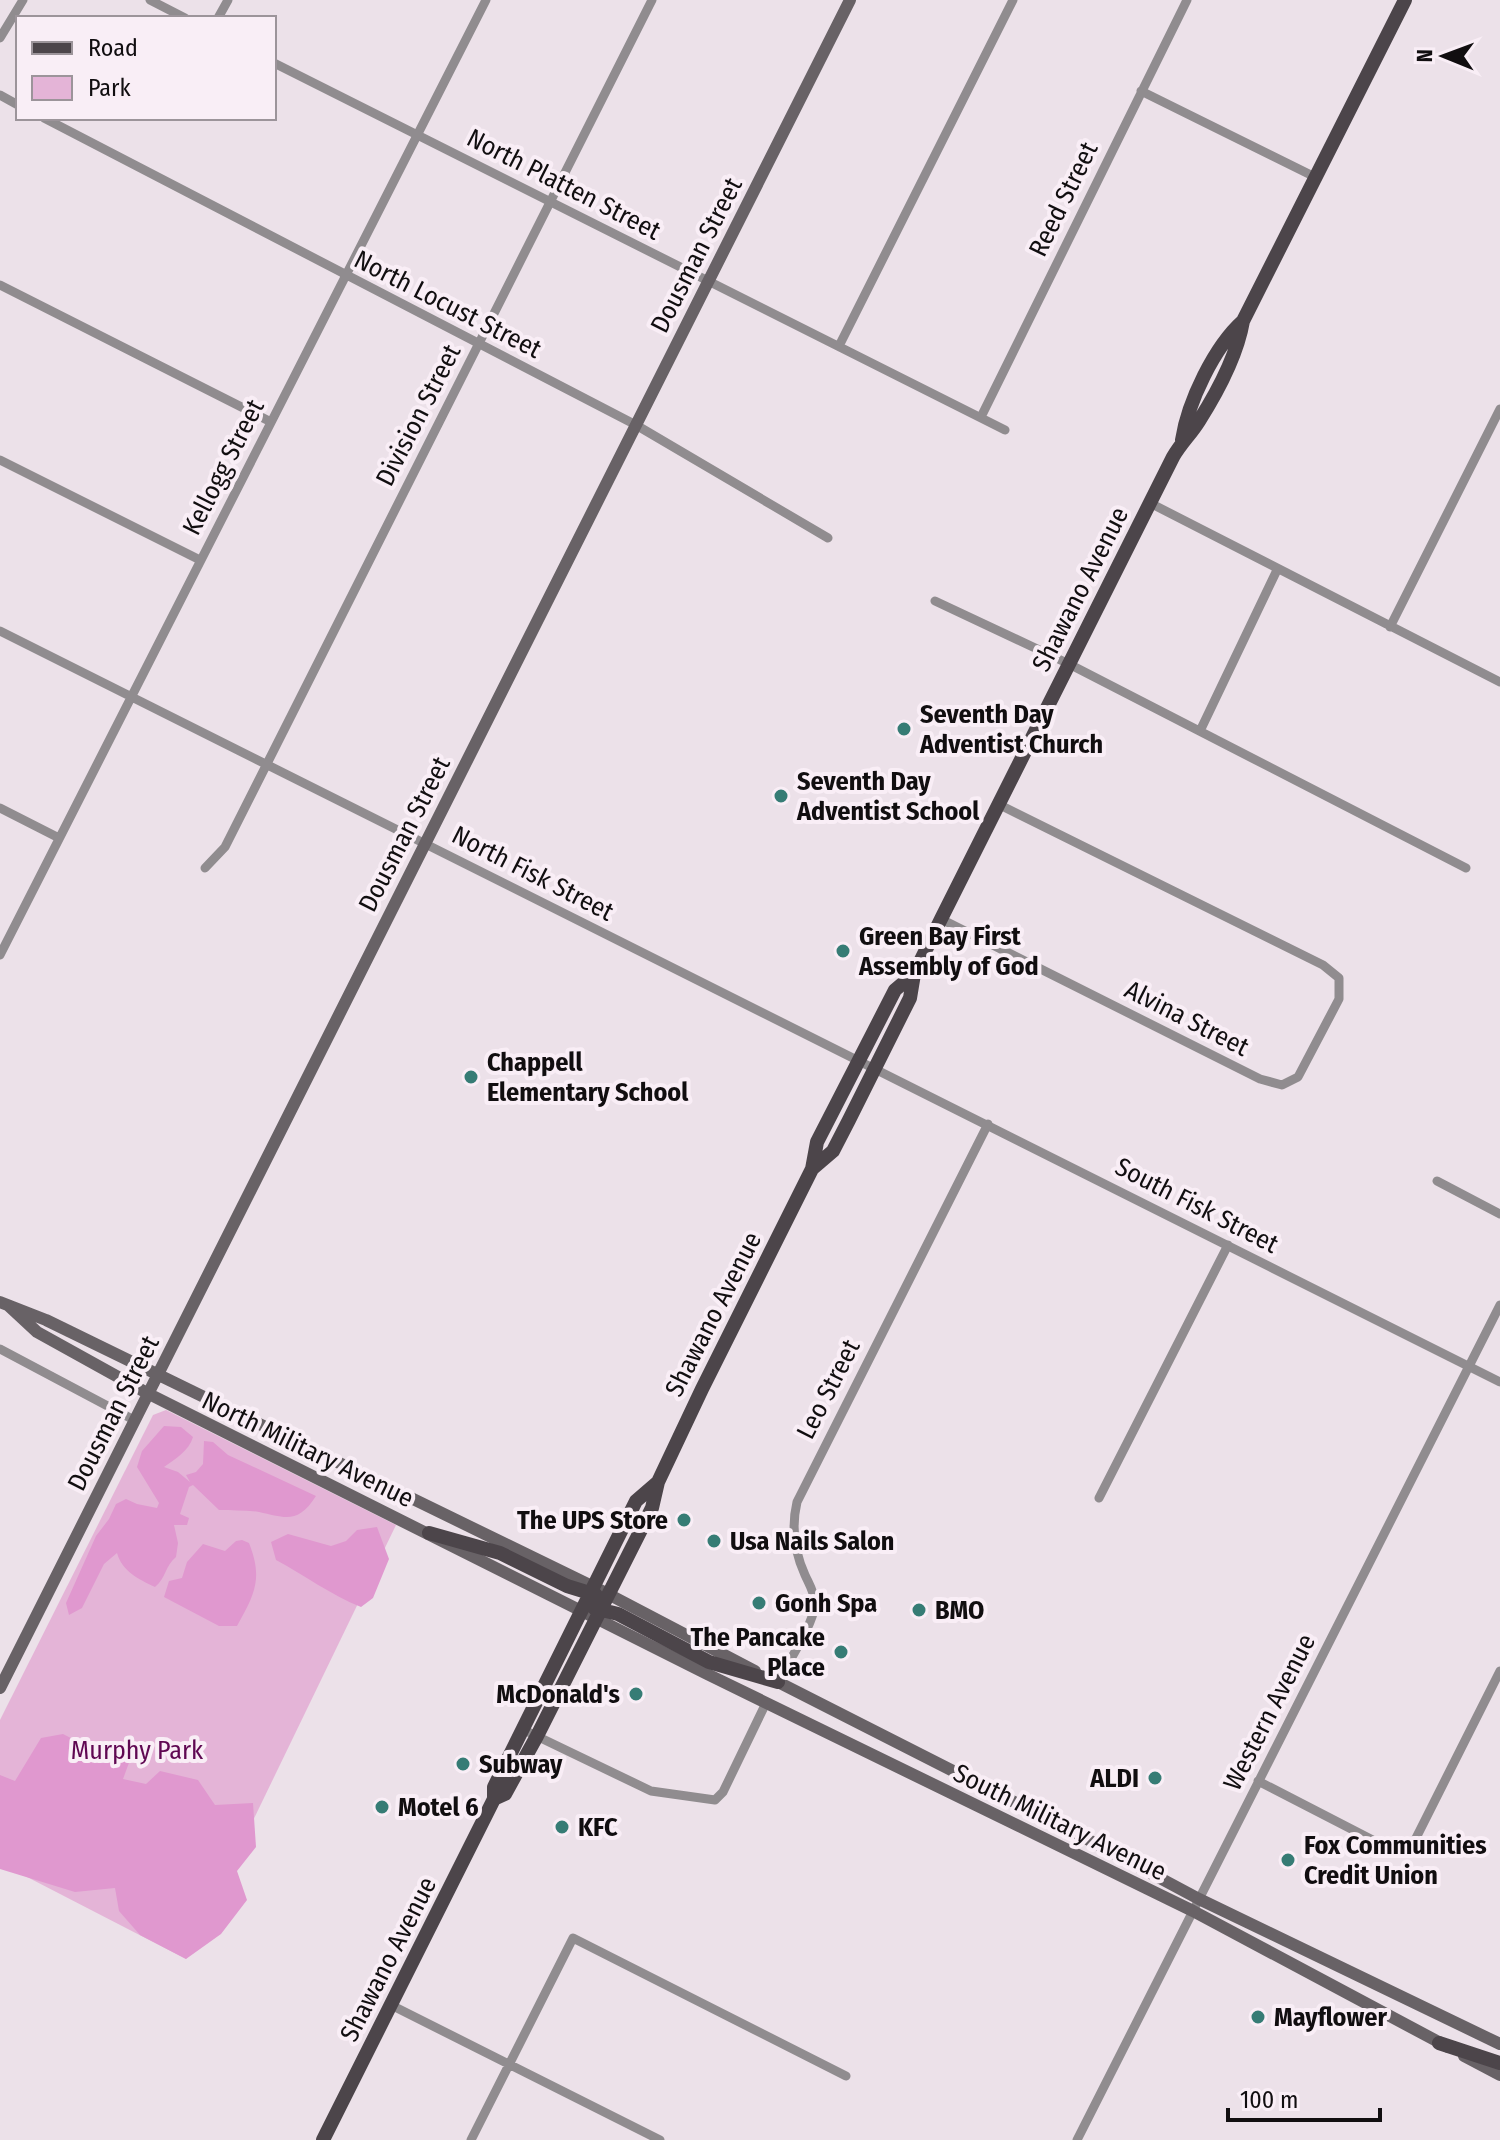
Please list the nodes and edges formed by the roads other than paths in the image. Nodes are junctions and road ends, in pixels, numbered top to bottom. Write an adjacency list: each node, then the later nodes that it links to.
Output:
1 (23, 0): 10 (street)
2 (150, 0): 9 (street)
3 (486, 0): 14 (street, Kellogg Street)
4 (652, 0): 16 (street, Division Street)
5 (850, 0): 18 (main road, Dousman Street)
6 (1013, 0): 21 (street)
7 (1187, 0): 12 (street, Reed Street)
8 (1405, 0): 15 (main road, Shawano Avenue)
9 (181, 16)
10 (0, 38)
11 (276, 64): 14 (street, North Platten Street)
12 (1141, 91): 15 (street); 23 (street, Reed Street)
13 (48, 120): 17 (street, North Locust Street)
14 (417, 135): 16 (street, North Platten Street); 17 (street, Kellogg Street)
15 (1315, 177): 28 (main road, Shawano Avenue)
16 (550, 201): 18 (street, North Platten Street); 20 (street, Division Street)
17 (345, 276): 20 (street, North Locust Street); 24 (street, Kellogg Street)
18 (708, 281): 21 (street, North Platten Street); 25 (main road, Dousman Street)
19 (0, 285): 24 (street)
20 (478, 345): 25 (street, North Locust Street); 39 (street, Division Street)
21 (839, 346): 23 (street, North Platten Street)
22 (1500, 409): 33 (street)
23 (981, 417): 26 (street, North Platten Street)
24 (271, 422): 30 (street, Kellogg Street)
25 (636, 425): 29 (street, North Locust Street); 43 (main road, Dousman Street)
26 (1005, 430)
27 (0, 460): 30 (street)
28 (1150, 503): 31 (street); 35 (main road, Shawano Avenue)
29 (828, 538)
30 (200, 560): 37 (street, Kellogg Street)
31 (1277, 570): 33 (street); 38 (street)
32 (935, 601): 35 (street)
33 (1390, 627): 36 (street)
34 (0, 631): 37 (street, North Fisk Street)
35 (1069, 664): 38 (street); 40 (main road, Shawano Avenue)
36 (1500, 682)
37 (131, 696): 39 (street, North Fisk Street); 42 (street, Kellogg Street)
38 (1200, 731): 45 (street)
39 (267, 764): 43 (street, North Fisk Street); 44 (street, Division Street)
40 (998, 804): 46 (main road, Shawano Avenue); 46 (street, Alvina Street)
41 (0, 808): 42 (street)
42 (59, 838): 47 (street, Kellogg Street)
43 (424, 843): 49 (street, North Fisk Street); 60 (main road, Dousman Street)
44 (205, 868)
45 (1466, 868)
46 (941, 919): 48 (main road, Shawano Avenue)
47 (0, 955)
48 (914, 974): 49 (main road, Shawano Avenue); 50 (main road, Shawano Avenue)
49 (859, 1060): 50 (street, North Fisk Street); 52 (main road, Shawano Avenue)
50 (875, 1068): 51 (street, South Fisk Street); 52 (main road, Shawano Avenue)
51 (988, 1124): 55 (street, South Fisk Street); 72 (street, Leo Street)
52 (812, 1169): 64 (main road, Shawano Avenue)
53 (1437, 1181): 54 (street)
54 (1500, 1214)
55 (1228, 1245): 59 (street, South Fisk Street); 65 (street)
56 (4, 1304): 60 (main road, North Military Avenue); 62 (main road, North Military Avenue)
57 (1500, 1305): 59 (street, Western Avenue)
58 (0, 1349): 63 (street)
59 (1469, 1366): 61 (street, South Fisk Street); 77 (street, Western Avenue)
60 (157, 1374): 62 (main road, Dousman Street); 67 (main road, North Military Avenue)
61 (1500, 1382)
62 (147, 1393): 63 (main road, Dousman Street); 66 (main road, North Military Avenue)
63 (134, 1420): 73 (main road, Dousman Street)
64 (658, 1482): 67 (main road, Shawano Avenue); 68 (main road, Shawano Avenue)
65 (1099, 1498)
66 (429, 1533): 67 (main road); 69 (main road, North Military Avenue)
67 (590, 1590): 68 (main road); 69 (main road, Shawano Avenue)
68 (608, 1594): 70 (main road, Shawano Avenue); 72 (main road, South Military Avenue)
69 (581, 1609): 70 (main road); 75 (main road, Shawano Avenue)
70 (599, 1613): 72 (main road); 74 (main road, South Military Avenue); 76 (main road, Shawano Avenue)
71 (1500, 1671): 77 (street)
72 (778, 1682): 79 (main road, South Military Avenue)
73 (0, 1688)
74 (766, 1703): 76 (street); 79 (main road, South Military Avenue)
75 (522, 1729): 76 (street); 78 (main road, Shawano Avenue)
76 (537, 1736): 78 (main road, Shawano Avenue)
77 (1258, 1781): 79 (street, Western Avenue)
78 (494, 1799): 80 (main road, Shawano Avenue)
79 (1196, 1905): 81 (main road, South Military Avenue); 82 (main road, South Military Avenue); 90 (street, Western Avenue)
80 (391, 2005): 84 (street); 87 (main road, Shawano Avenue)
81 (1439, 2043): 83 (main road); 85 (main road, South Military Avenue)
82 (1500, 2044)
83 (1500, 2063)
84 (509, 2064): 86 (street); 88 (street); 89 (street)
85 (1500, 2075)
86 (846, 2076)
87 (323, 2140)
88 (471, 2140)
89 (660, 2140)
90 (1077, 2140)

